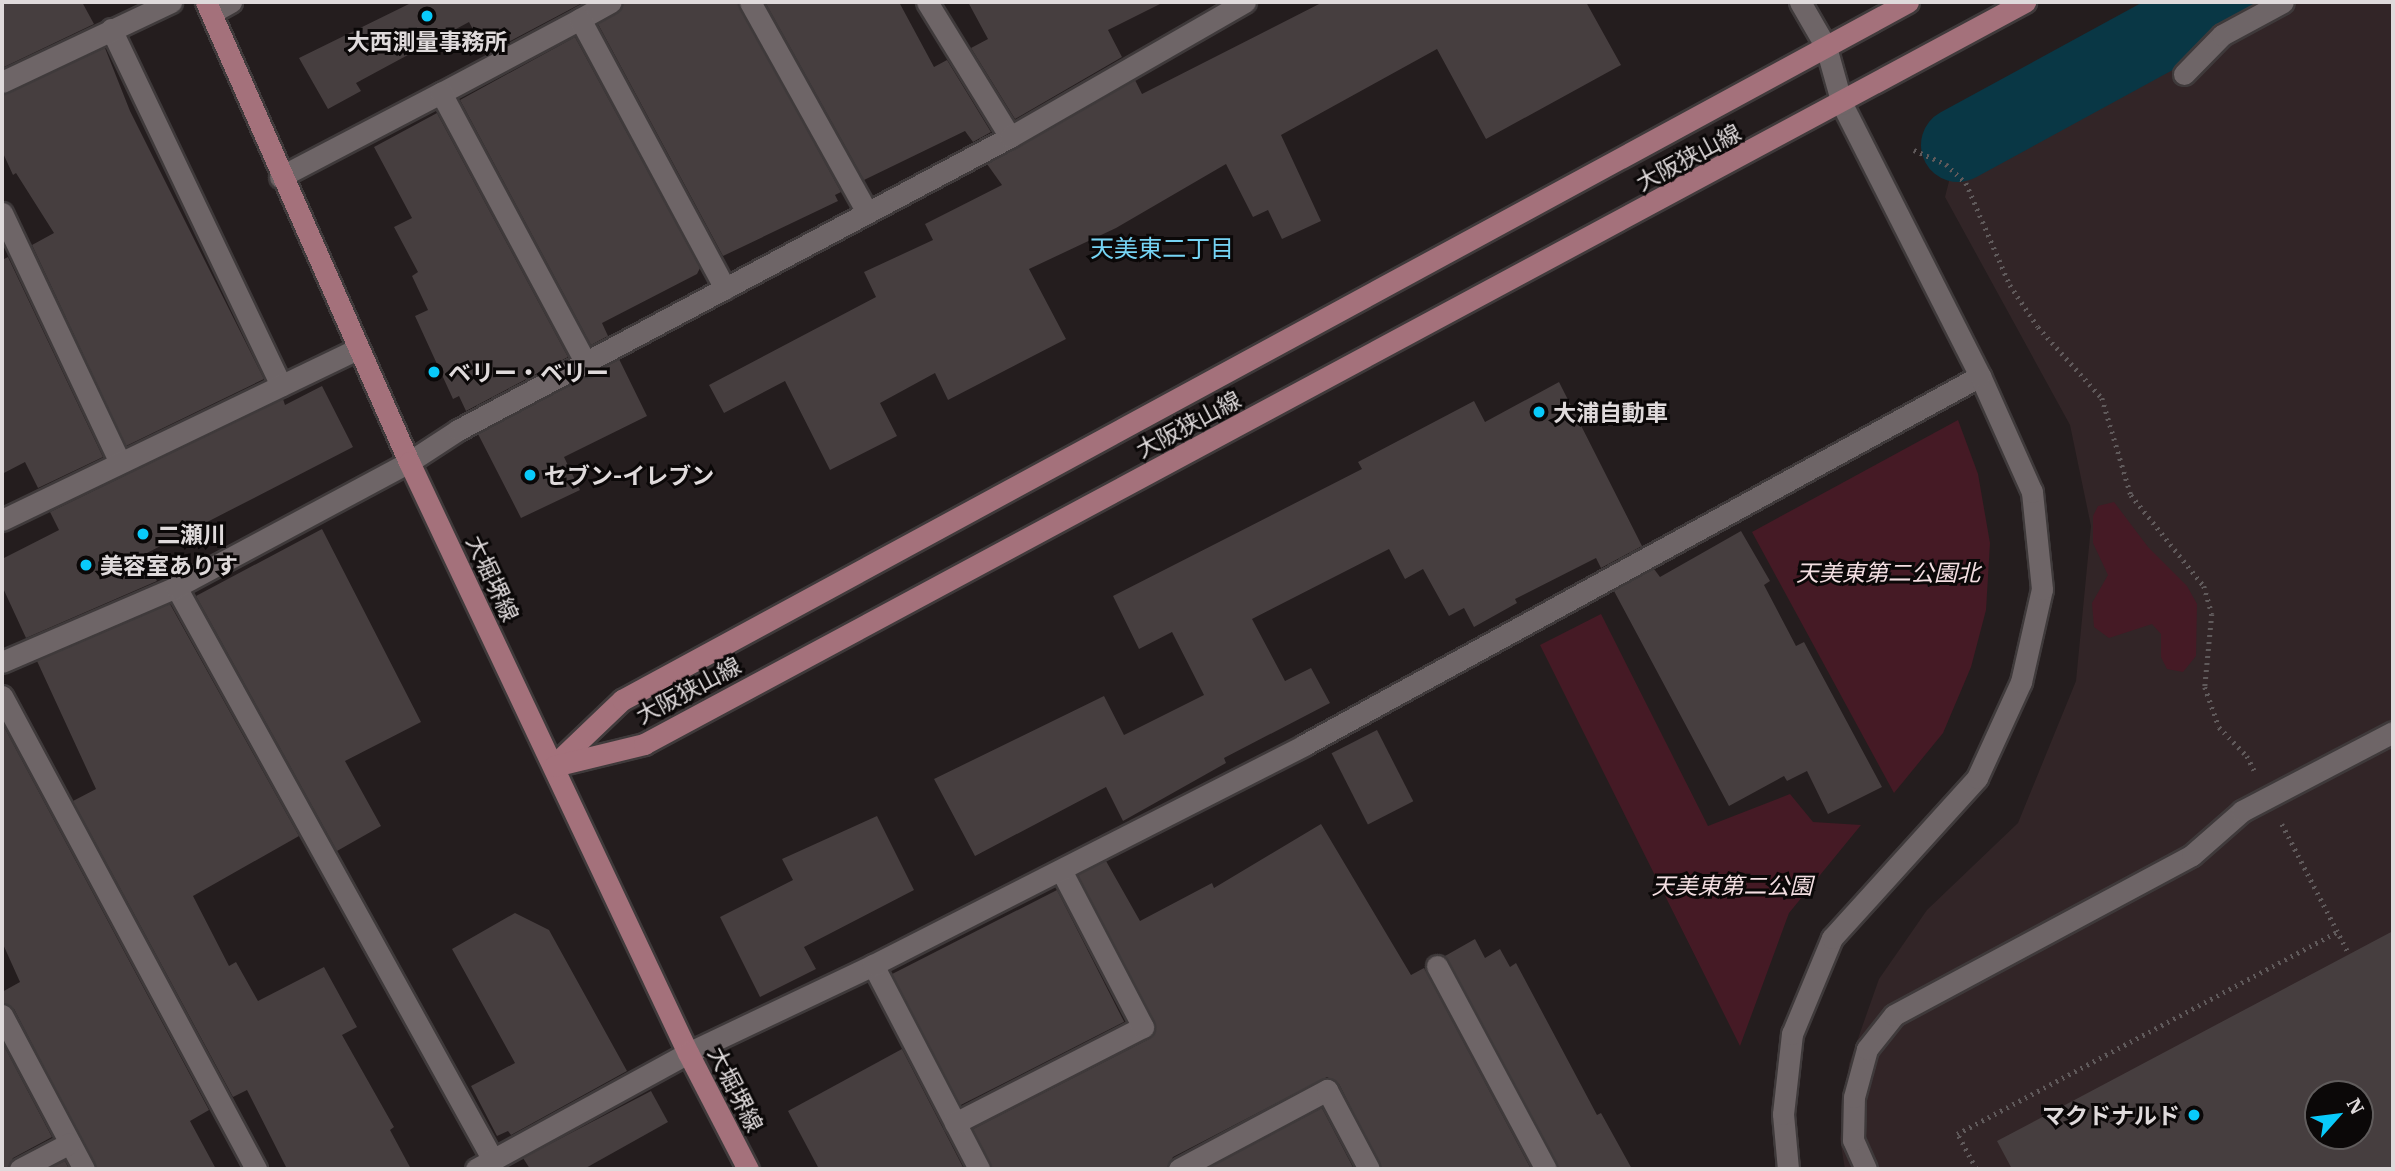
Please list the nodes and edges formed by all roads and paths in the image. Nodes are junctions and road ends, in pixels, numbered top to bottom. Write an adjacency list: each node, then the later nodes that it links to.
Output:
1 (172, 2): 13 (street)
2 (231, 2): 11 (street)
3 (611, 2): 12 (street)
4 (750, 2): 22 (street)
5 (927, 2): 19 (street)
6 (1245, 2): 19 (street)
7 (1800, 2): 14 (street)
8 (1908, 2): 14 (main road, 大阪狭山線)
9 (2025, 2): 18 (main road, 大阪狭山線)
10 (2283, 2): 15 (street)
11 (208, 7): 21 (main road, 大堀堺線)
12 (580, 19): 17 (street); 24 (street)
13 (111, 29): 16 (street); 28 (street)
14 (1826, 47): 18 (street); 36 (main road, 大阪狭山線)
15 (2184, 74)
16 (2, 82)
17 (441, 93): 21 (street); 26 (street)
18 (1842, 104): 27 (street); 36 (main road, 大阪狭山線)
19 (1010, 137): 22 (street)
20 (1914, 150): 37 (path)
21 (280, 177): 25 (main road, 大堀堺線)
22 (867, 212): 24 (street)
23 (2, 213): 30 (street)
24 (725, 288): 26 (street)
25 (357, 349): 28 (street); 29 (main road, 大堀堺線)
26 (587, 365): 29 (street)
27 (1980, 376): 38 (street); 56 (street)
28 (281, 385): 30 (street)
29 (409, 462): 32 (street); 36 (main road, 大堀堺線)
30 (120, 463): 31 (street)
31 (2, 520)
32 (176, 587): 33 (street); 47 (street)
33 (2, 662)
34 (2, 696): 50 (street)
35 (2393, 732): 37 (street)
36 (554, 766): 44 (main road, 大堀堺線)
37 (2268, 798): 39 (path); 57 (street)
38 (1061, 870): 41 (street); 45 (street)
39 (2338, 931): 40 (path); 58 (path)
40 (2349, 954)
41 (873, 965): 44 (street); 45 (street)
42 (1437, 966): 55 (street)
43 (2, 1015): 46 (street)
44 (688, 1053): 47 (street); 51 (main road, 大堀堺線)
45 (955, 1123): 52 (street)
46 (70, 1143): 48 (street); 49 (street)
47 (484, 1165)
48 (20, 1169)
49 (84, 1169)
50 (256, 1169)
51 (748, 1169)
52 (979, 1169)
53 (1178, 1169): 54 (street)
54 (1369, 1169)
55 (1546, 1169)
56 (1788, 1169)
57 (1866, 1169)
58 (1976, 1169)

